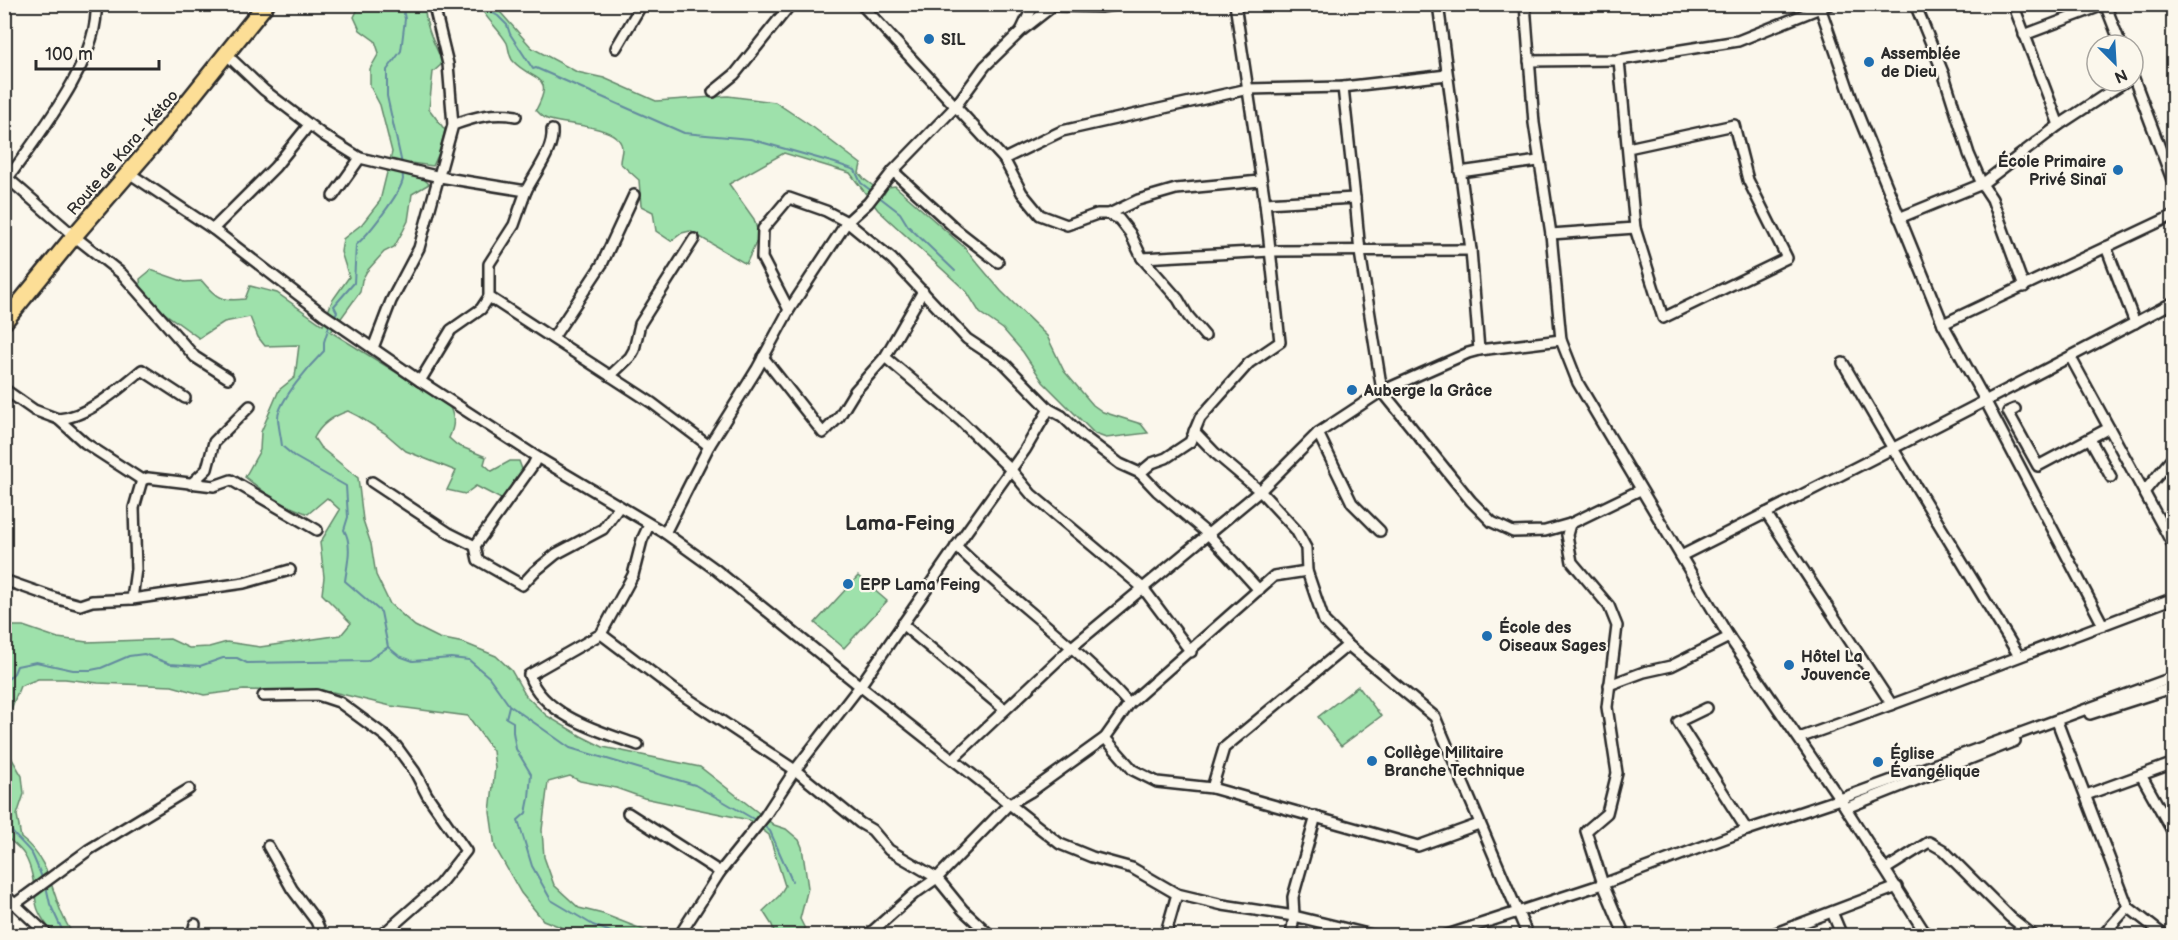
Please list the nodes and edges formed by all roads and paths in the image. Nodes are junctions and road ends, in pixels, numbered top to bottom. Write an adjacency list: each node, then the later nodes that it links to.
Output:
1 (96, 4): 44 (street)
2 (266, 4): 22 (main road, Route de Kara - Kétao)
3 (642, 4): 21 (street)
4 (791, 4): 28 (street)
5 (861, 4): 31 (street)
6 (1036, 4): 17 (street); 18 (street)
7 (1122, 4): 15 (street)
8 (1235, 4): 27 (street)
9 (1437, 4): 25 (street)
10 (1525, 4): 24 (street)
11 (1915, 4): 47 (street)
12 (2013, 4): 20 (street)
13 (2105, 5): 19 (street); 20 (street)
14 (434, 6): 34 (street)
15 (1097, 6): 17 (street)
16 (1823, 6): 23 (street); 56 (street)
17 (1055, 7): 18 (street)
18 (1021, 31): 31 (street)
19 (2116, 33)
20 (2024, 34): 35 (street)
21 (616, 48)
22 (228, 54): 33 (street); 42 (main road, Route de Kara - Kétao)
23 (1619, 60): 24 (street); 37 (street)
24 (1529, 61): 40 (street)
25 (1447, 75): 26 (street); 43 (street)
26 (1343, 87): 27 (street); 52 (street)
27 (1248, 89): 39 (street); 46 (street)
28 (713, 92)
29 (2108, 93): 35 (street)
30 (2139, 93): 48 (street)
31 (955, 107): 39 (street); 41 (street)
32 (516, 116): 34 (street)
33 (309, 125): 38 (street); 59 (street)
34 (453, 125): 45 (street)
35 (2059, 125): 47 (street)
36 (552, 130): 49 (street)
37 (1628, 148): 58 (street); 58 (street)
38 (360, 158): 45 (street); 51 (street)
39 (1004, 159): 54 (street)
40 (1538, 161): 43 (street); 60 (street)
41 (893, 171): 57 (street); 68 (street)
42 (129, 172): 59 (street); 61 (main road, Route de Kara - Kétao)
43 (1460, 172): 64 (street)
44 (6, 177): 61 (street)
45 (440, 177): 49 (street); 80 (street)
46 (1260, 181): 53 (street); 54 (street)
47 (1982, 184): 56 (street); 69 (street)
48 (2174, 185)
49 (526, 191): 71 (street)
50 (634, 195): 78 (street)
51 (333, 196)
52 (1355, 198): 53 (street); 66 (street)
53 (1265, 203): 65 (street)
54 (1109, 214): 67 (street)
55 (2174, 215): 63 (street)
56 (1899, 218): 76 (street)
57 (847, 222): 70 (street); 73 (street); 73 (street)
58 (1635, 228): 60 (street)
59 (213, 229): 80 (street)
60 (1551, 234): 79 (street)
61 (74, 236): 74 (main road, Route de Kara - Kétao); 87 (street)
62 (694, 239): 86 (street)
63 (2106, 247): 69 (street); 75 (street)
64 (1472, 250): 66 (street); 81 (street)
65 (1271, 251): 66 (street); 67 (street); 98 (street)
66 (1360, 252): 90 (street)
67 (1142, 258): 77 (street)
68 (998, 262)
69 (2024, 287): 76 (street)
70 (923, 291): 83 (street); 94 (street)
71 (489, 297): 78 (street); 88 (street)
72 (2174, 303): 75 (street)
73 (789, 310): 82 (street)
74 (4, 322)
75 (2135, 323): 84 (street)
76 (1943, 324): 92 (street)
77 (1206, 336)
78 (553, 338): 86 (street)
79 (1561, 339): 81 (street); 111 (street)
80 (373, 348): 88 (street)
81 (1479, 350): 90 (street)
82 (763, 357): 83 (street); 101 (street)
83 (885, 357): 105 (street)
84 (2071, 358): 92 (street); 97 (street)
85 (1844, 363): 102 (street)
86 (610, 376): 101 (street)
87 (228, 378)
88 (420, 381): 104 (street)
89 (4, 389): 96 (street)
90 (1382, 391): 99 (street); 116 (street)
91 (185, 398): 96 (street)
92 (1986, 402): 102 (street); 134 (street)
93 (250, 406): 110 (street)
94 (1049, 409): 105 (street); 106 (street)
95 (2015, 409): 100 (street)
96 (58, 419): 108 (street)
97 (2109, 428): 100 (street); 113 (street)
98 (1194, 431): 106 (street); 112 (street)
99 (1318, 433): 112 (street); 119 (street)
100 (2090, 439): 107 (street)
101 (710, 446): 120 (street)
102 (1892, 447): 115 (street); 140 (street)
103 (2174, 456): 113 (street)
104 (537, 457): 114 (street); 122 (street)
105 (1011, 470): 123 (street); 129 (street)
106 (1140, 473): 121 (street)
107 (2110, 477)
108 (142, 480): 110 (street); 132 (street)
109 (372, 482): 122 (street)
110 (191, 484): 118 (street)
111 (1640, 490): 116 (street); 125 (street)
112 (1260, 491): 121 (street); 127 (street)
113 (2144, 492): 124 (street)
114 (619, 507): 117 (street); 122 (street)
115 (1766, 513): 125 (street); 147 (street)
116 (1570, 524): 142 (street)
117 (650, 525): 120 (street); 135 (street)
118 (317, 530)
119 (1380, 531)
120 (665, 533): 143 (street)
121 (1209, 534): 129 (street); 130 (street)
122 (475, 546)
123 (956, 546): 133 (street); 138 (street)
124 (2174, 548)
125 (1681, 556): 136 (street)
126 (290, 570): 132 (street)
127 (1307, 571): 130 (street); 137 (street)
128 (4, 580): 132 (street)
129 (1143, 588): 138 (street); 139 (street)
130 (1259, 590): 139 (street)
131 (2174, 598): 134 (street)
132 (132, 599)
133 (902, 624): 143 (street); 149 (street)
134 (2103, 625): 140 (street)
135 (601, 634): 153 (street); 156 (street)
136 (1729, 637): 142 (street); 152 (street)
137 (1348, 645): 158 (street); 166 (street)
138 (1072, 647): 146 (street); 149 (street)
139 (1191, 652): 146 (street)
140 (2019, 656): 147 (street)
141 (2174, 677): 161 (street)
142 (1610, 685): 173 (street)
143 (860, 686): 154 (street); 156 (street)
144 (2174, 687): 150 (street)
145 (263, 696): 186 (street)
146 (1129, 704): 151 (street)
147 (1892, 705): 152 (street)
148 (1707, 708): 167 (street)
149 (1004, 709): 154 (street)
150 (2058, 724): 160 (street); 163 (street)
151 (1105, 738): 158 (street); 162 (street)
152 (1798, 738): 161 (street)
153 (638, 745)
154 (953, 759): 162 (street)
155 (2174, 763): 157 (street)
156 (795, 770): 171 (street); 172 (street)
157 (2141, 775): 160 (street); 168 (street)
158 (1212, 788): 165 (street)
159 (189, 789): 177 (street)
160 (2086, 795): 178 (street)
161 (1840, 799): 163 (street); 167 (street)
162 (1008, 805): 172 (street); 176 (street)
163 (1846, 808): 170 (street)
164 (628, 813): 171 (street)
165 (1316, 816): 166 (street); 181 (street)
166 (1479, 824): 180 (street)
167 (1747, 830): 173 (street)
168 (2174, 834)
169 (268, 846): 185 (street)
170 (1886, 869): 174 (street); 199 (street)
171 (720, 872): 187 (street)
172 (938, 878): 188 (street); 189 (street)
173 (1603, 884): 180 (street); 195 (street)
174 (1897, 886): 179 (street); 198 (street)
175 (4, 894): 177 (street)
176 (1177, 894): 181 (street); 190 (street)
177 (15, 904): 183 (street)
178 (2128, 907): 200 (street); 201 (street)
179 (1832, 912): 196 (street); 197 (street)
180 (1518, 913): 193 (street); 194 (street)
181 (1294, 916): 191 (street); 192 (street)
182 (195, 924): 184 (street)
183 (49, 936)
184 (192, 936)
185 (322, 936)
186 (381, 936)
187 (679, 936)
188 (867, 936)
189 (991, 936)
190 (1165, 936)
191 (1291, 936)
192 (1376, 936)
193 (1444, 936)
194 (1528, 936)
195 (1625, 936)
196 (1768, 936)
197 (1842, 936)
198 (1927, 936)
199 (2034, 936)
200 (2102, 936)
201 (2165, 936)

